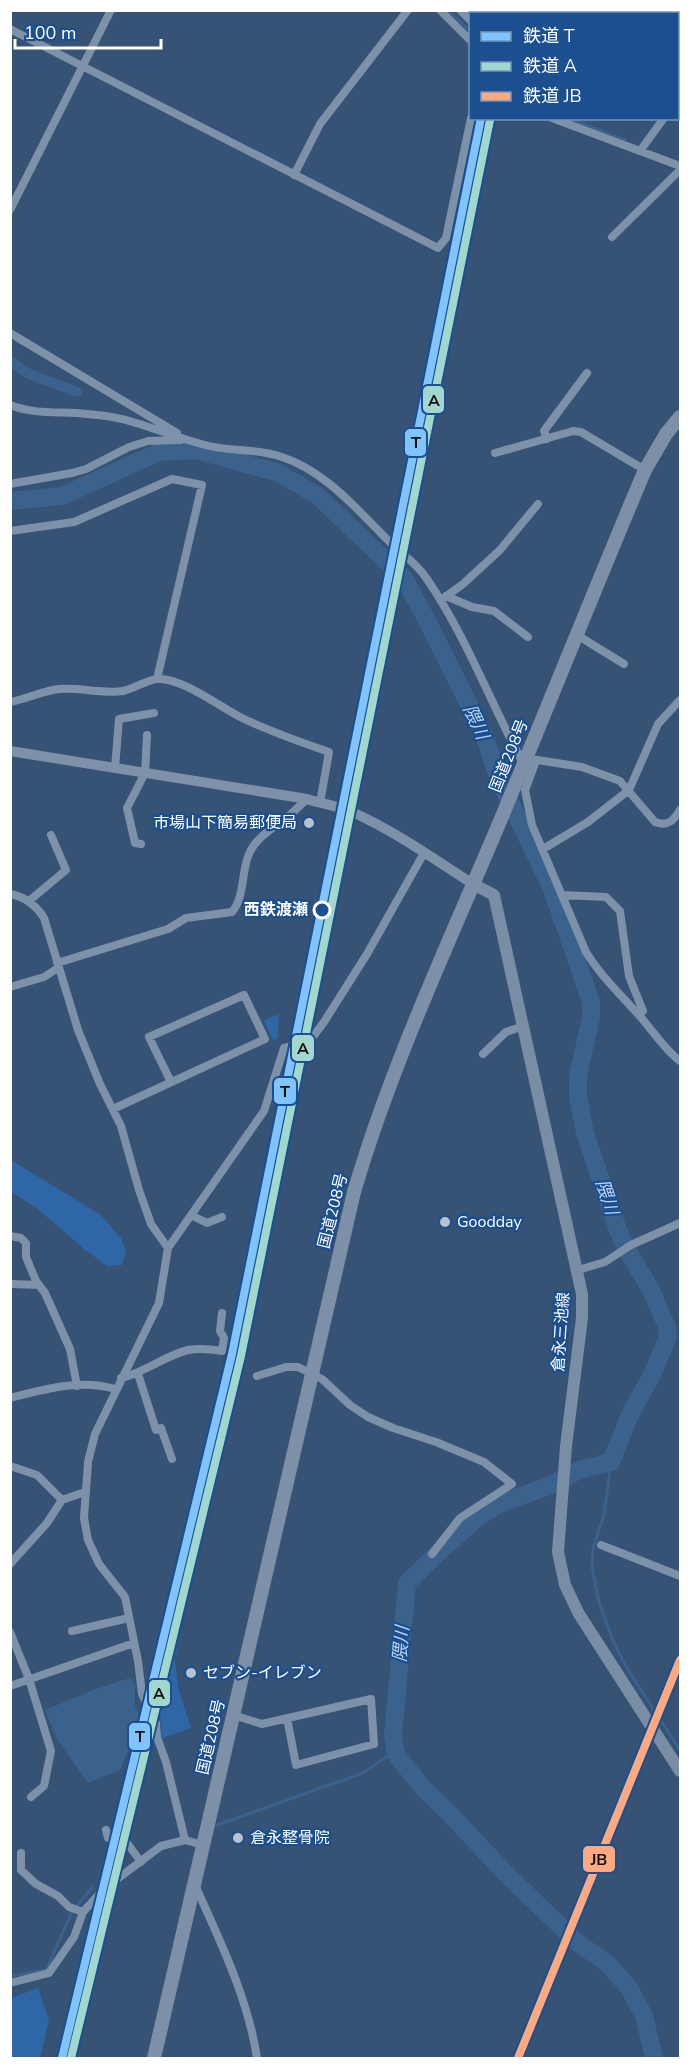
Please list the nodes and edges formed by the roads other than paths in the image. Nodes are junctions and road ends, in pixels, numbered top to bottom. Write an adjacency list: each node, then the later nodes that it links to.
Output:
1 (111, 10): 6 (street)
2 (408, 10): 12 (street)
3 (440, 10): 5 (street)
4 (10, 29): 6 (street)
5 (469, 38)
6 (83, 66): 12 (street); 13 (street)
7 (471, 120): 12 (street)
8 (557, 120): 10 (street)
9 (663, 120): 10 (street)
10 (640, 151): 11 (street)
11 (681, 168): 14 (street)
12 (294, 174)
13 (10, 210)
14 (612, 237)
15 (10, 333): 20 (street)
16 (587, 373): 19 (street)
17 (10, 405): 20 (street)
18 (681, 417): 22 (highway, 国道208号)
19 (547, 439): 21 (street); 22 (street)
20 (188, 440): 23 (street); 26 (street)
21 (495, 453)
22 (645, 470): 27 (highway, 国道208号)
23 (10, 484)
24 (538, 504): 26 (street)
25 (10, 531): 30 (street)
26 (443, 598): 28 (street); 36 (street)
27 (577, 635): 29 (street); 36 (highway, 国道208号)
28 (528, 637)
29 (624, 664)
30 (158, 679): 32 (street); 41 (street)
31 (681, 700): 39 (street)
32 (10, 702)
33 (154, 712): 37 (street)
34 (147, 735): 38 (street)
35 (10, 751): 37 (street)
36 (527, 763): 39 (street); 45 (street); 47 (highway, 国道208号)
37 (115, 768): 38 (street)
38 (145, 773): 40 (street); 44 (street)
39 (629, 790): 42 (street); 45 (street)
40 (307, 799): 41 (street); 51 (street)
41 (320, 803): 46 (street)
42 (681, 810)
43 (51, 835): 50 (street)
44 (141, 844)
45 (543, 849): 49 (street)
46 (424, 853): 47 (street); 59 (street)
47 (473, 884): 54 (main road, 倉永三池線); 68 (highway, 国道208号)
48 (10, 894): 50 (street)
49 (562, 894): 53 (street); 53 (street)
50 (29, 901): 51 (street)
51 (57, 966): 52 (street); 58 (street)
52 (10, 987)
53 (638, 1014): 56 (street)
54 (524, 1026): 55 (street); 64 (main road, 倉永三池線)
55 (483, 1054)
56 (681, 1061)
57 (171, 1082): 57 (street); 58 (street)
58 (112, 1109): 63 (street)
59 (191, 1215): 60 (street); 63 (street)
60 (222, 1217)
61 (681, 1223): 64 (street)
62 (10, 1236): 66 (street)
63 (168, 1248): 71 (street)
64 (578, 1270): 91 (main road, 倉永三池線)
65 (10, 1284): 66 (street)
66 (39, 1285): 72 (street)
67 (222, 1313): 69 (street)
68 (312, 1373): 70 (street); 80 (street); 89 (highway, 国道208号)
69 (138, 1374): 71 (street); 75 (street)
70 (256, 1376)
71 (121, 1378): 73 (street)
72 (77, 1386): 73 (street); 74 (street)
73 (116, 1389): 77 (street)
74 (10, 1398)
75 (172, 1459)
76 (10, 1467): 78 (street)
77 (85, 1492): 78 (street); 83 (street)
78 (62, 1500): 81 (street)
79 (601, 1545): 82 (street)
80 (432, 1554)
81 (10, 1564)
82 (681, 1576)
83 (129, 1618): 84 (street); 86 (street)
84 (72, 1631)
85 (10, 1632): 87 (street)
86 (134, 1643): 87 (street); 94 (street)
87 (29, 1679): 88 (street); 92 (street)
88 (10, 1686)
89 (233, 1715): 90 (street); 95 (highway, 国道208号)
90 (287, 1718): 90 (street)
91 (681, 1771)
92 (31, 1797)
93 (106, 1830): 97 (street)
94 (185, 1840): 95 (street); 97 (street)
95 (203, 1845): 98 (highway, 国道208号)
96 (21, 1854): 99 (street)
97 (141, 1862): 99 (street)
98 (195, 1885): 101 (highway, 国道208号); 102 (street)
99 (83, 1912): 100 (street)
100 (10, 1983)
101 (154, 2058)
102 (257, 2058)

